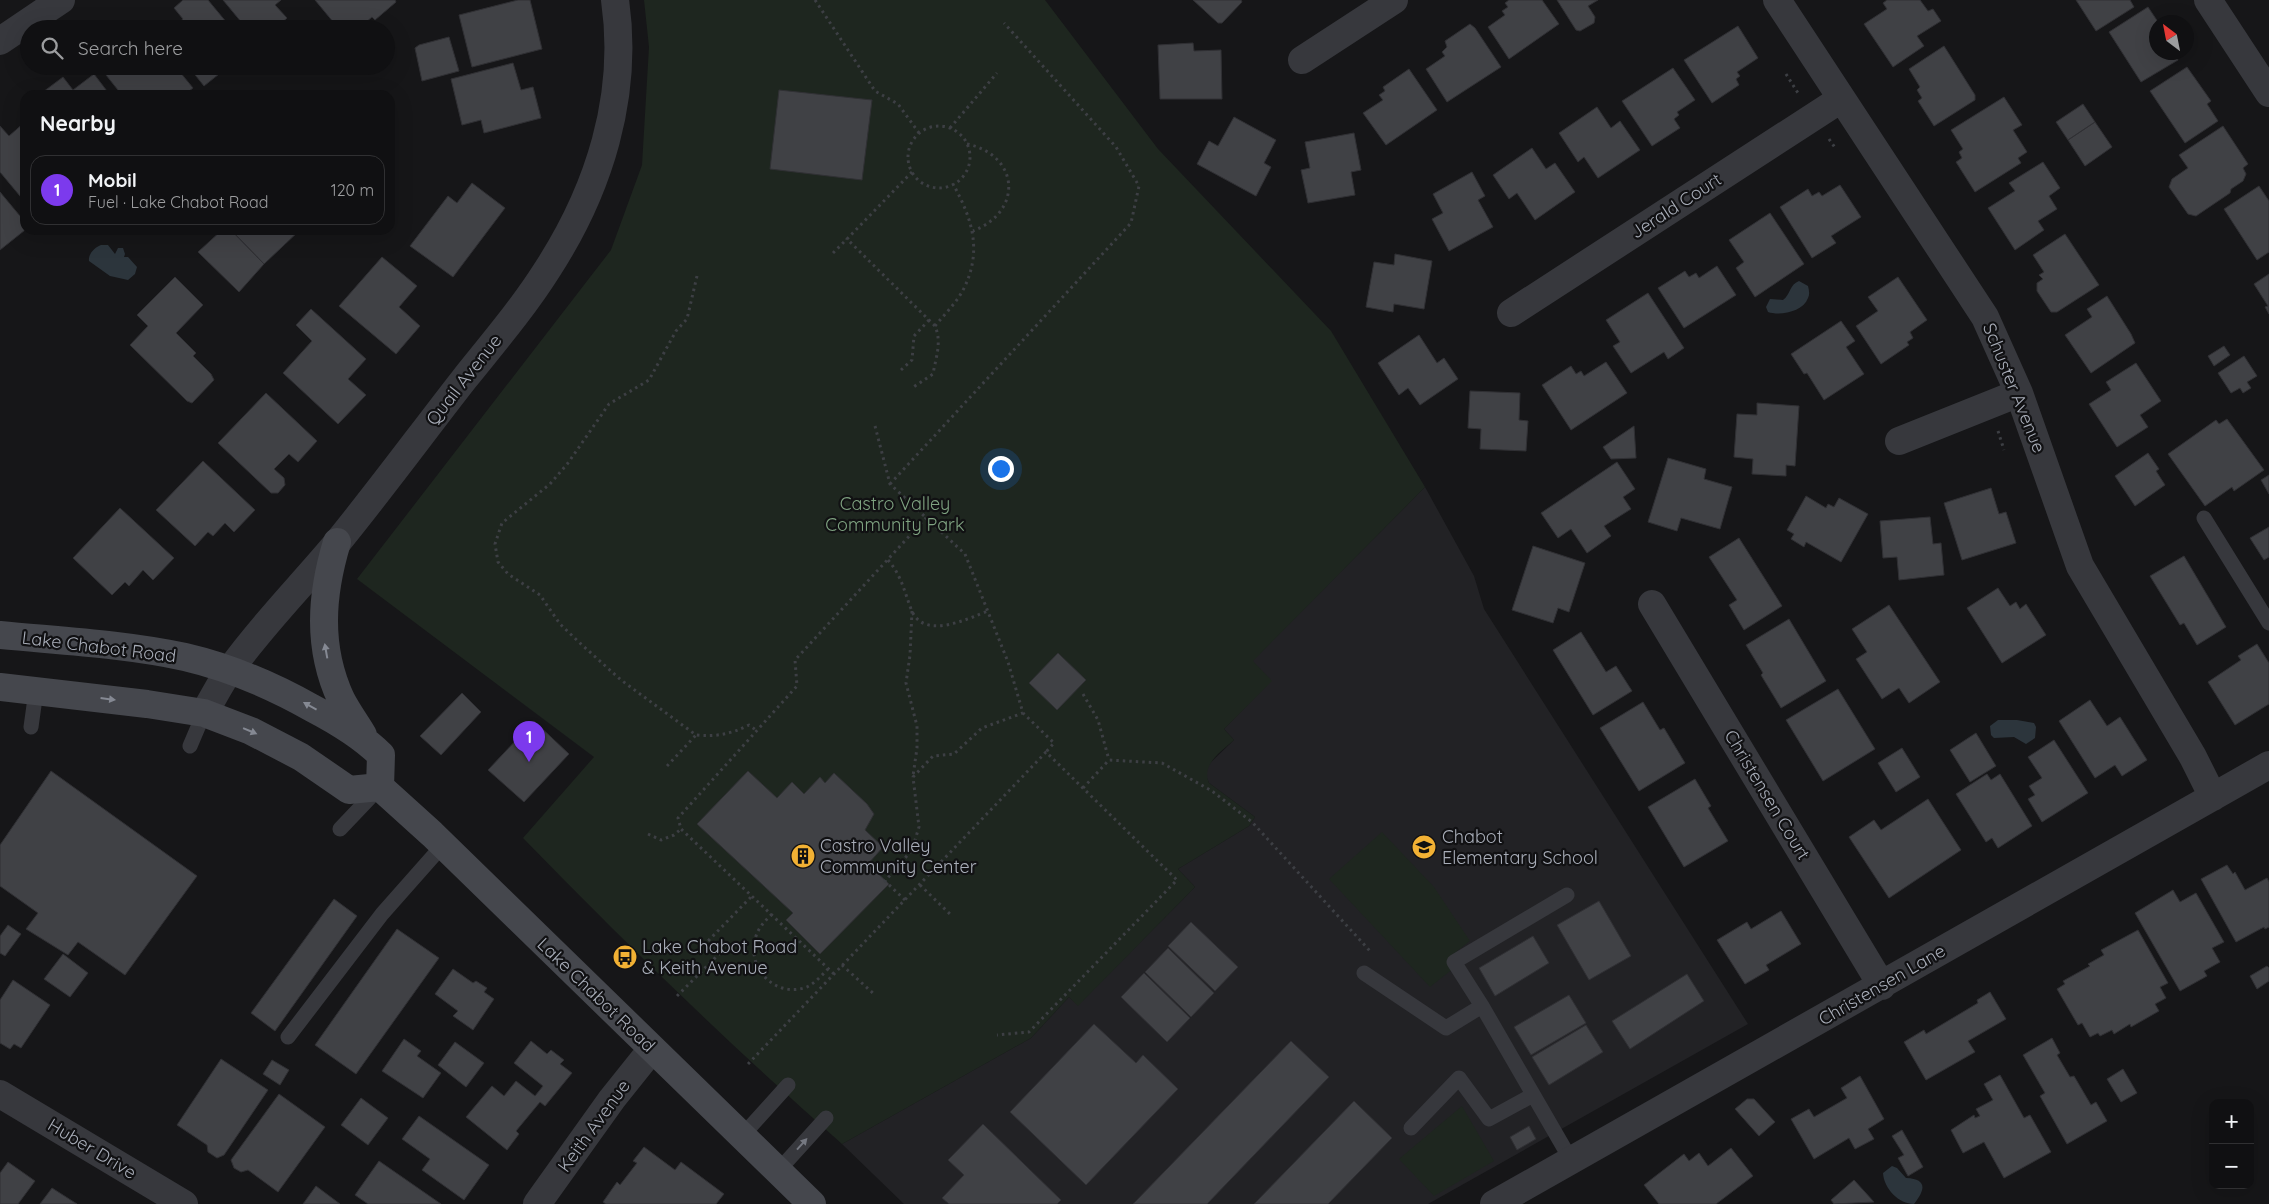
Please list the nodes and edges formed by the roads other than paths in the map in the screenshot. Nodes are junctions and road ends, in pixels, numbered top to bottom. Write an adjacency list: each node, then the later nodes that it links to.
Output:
1 (61, 0): 6 (street)
2 (616, 0): 16 (street, Quail Avenue)
3 (1394, 0): 9 (street)
4 (1776, 0): 11 (street, Schuster Avenue)
5 (2208, 0): 10 (street)
6 (31, 20)
7 (20, 28): 8 (street)
8 (0, 41)
9 (1302, 60)
10 (2269, 93)
11 (1841, 99): 12 (street, Jerald Court); 13 (street, Schuster Avenue)
12 (1511, 313)
13 (2019, 394): 14 (street); 29 (street, Schuster Avenue)
14 (1899, 441)
15 (2204, 518): 18 (lane)
16 (337, 542): 20 (street, Quail Avenue); 25 (main road, one-way to 16)
17 (1652, 604): 34 (street, Christensen Court)
18 (2269, 623)
19 (0, 635): 20 (main road, Lake Chabot Road)
20 (229, 671): 23 (street, Quail Avenue); 25 (main road, Lake Chabot Road, one-way to 20)
21 (0, 687): 22 (main road)
22 (36, 690): 23 (main road, one-way to 23); 24 (lane)
23 (204, 714): 26 (lane); 28 (main road, one-way to 28)
24 (32, 727)
25 (368, 742): 28 (main road, Lake Chabot Road)
26 (190, 746)
27 (2267, 770): 29 (street, Christensen Lane)
28 (380, 787): 30 (lane); 31 (main road, Lake Chabot Road)
29 (2213, 797): 34 (street, Christensen Lane)
30 (340, 829)
31 (443, 845): 36 (lane); 37 (main road, Lake Chabot Road)
32 (1568, 896): 35 (lane)
33 (1364, 973): 35 (lane)
34 (1882, 986): 44 (street, Christensen Lane)
35 (1482, 1006): 40 (lane)
36 (288, 1037)
37 (652, 1049): 43 (main road, Lake Chabot Road); 47 (street, Keith Avenue)
38 (788, 1085): 43 (lane)
39 (0, 1094): 46 (street, Huber Drive)
40 (1533, 1095): 42 (lane); 44 (lane)
41 (826, 1118): 45 (lane, one-way to 41)
42 (1411, 1128)
43 (742, 1136): 45 (main road, Lake Chabot Road)
44 (1571, 1160): 49 (street, Christensen Lane)
45 (778, 1171): 48 (main road, Lake Chabot Road)
46 (184, 1204)
47 (537, 1204)
48 (812, 1204)
49 (1494, 1204)

